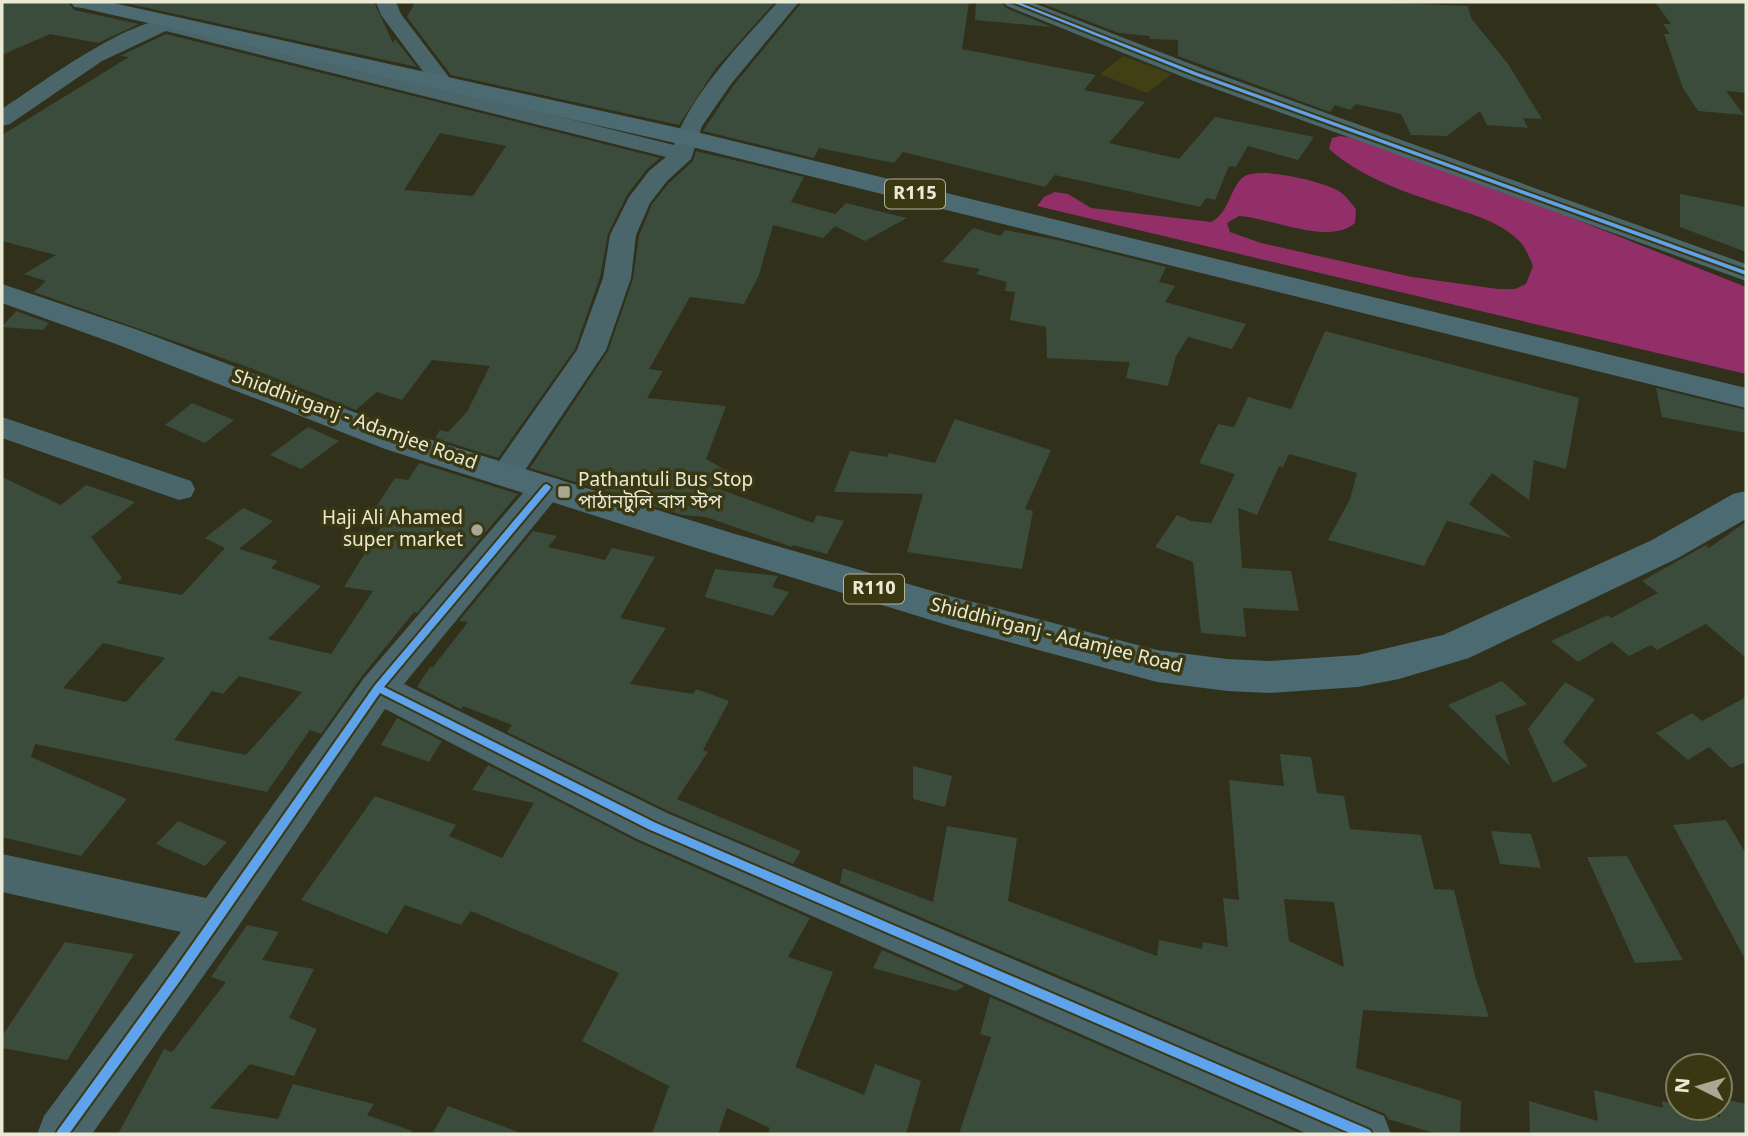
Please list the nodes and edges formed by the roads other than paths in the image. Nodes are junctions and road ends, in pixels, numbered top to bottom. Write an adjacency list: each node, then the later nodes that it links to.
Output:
1 (82, 2): 5 (main road, R115)
2 (386, 2): 5 (street)
3 (789, 2): 7 (street)
4 (1014, 2): 8 (street)
5 (444, 85): 7 (main road, R115)
6 (2, 119): 7 (street)
7 (685, 146): 10 (main road, R115); 12 (street)
8 (1746, 273)
9 (2, 293): 12 (main road, Shiddhirganj - Adamjee Road / R110)
10 (1746, 398)
11 (2, 427): 14 (street)
12 (506, 474): 13 (main road, Shiddhirganj - Adamjee Road / R110)
13 (547, 487): 15 (main road, Shiddhirganj - Adamjee Road / R110); 16 (street)
14 (179, 489)
15 (1746, 503)
16 (378, 688): 18 (street); 20 (street)
17 (2, 873): 18 (street)
18 (216, 920): 19 (street)
19 (62, 1134)
20 (1366, 1134)

